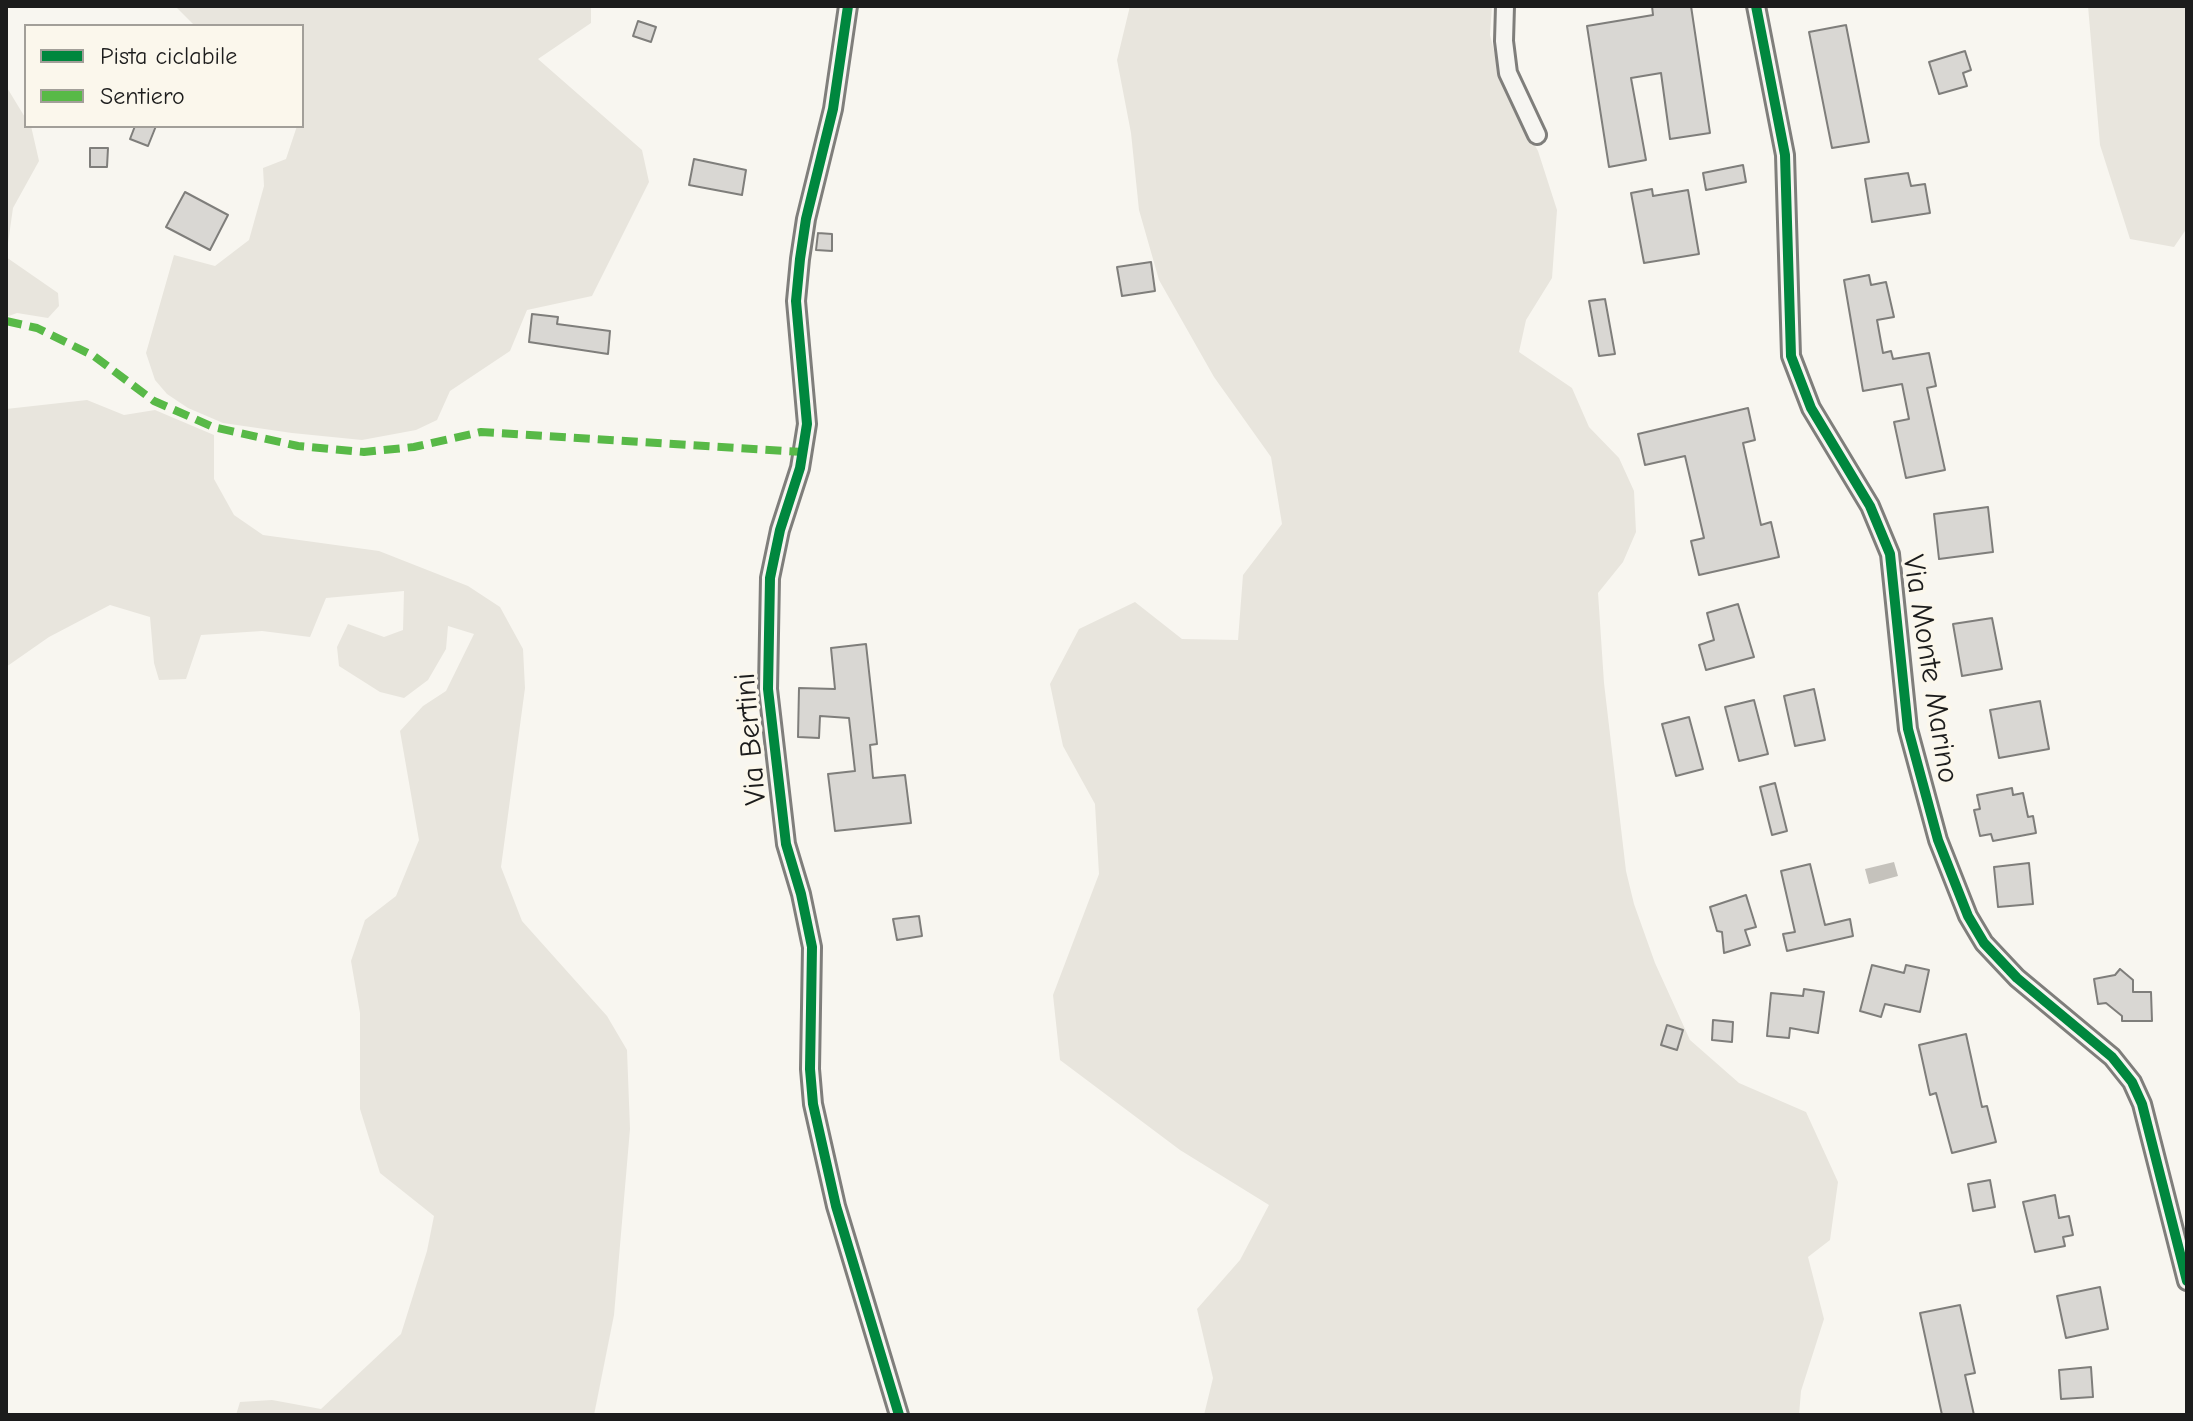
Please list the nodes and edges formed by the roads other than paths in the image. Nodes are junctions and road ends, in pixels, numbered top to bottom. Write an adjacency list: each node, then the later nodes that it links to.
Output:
1 (848, 6): 6 (street, Via Bertini)
2 (1505, 6): 4 (street)
3 (1756, 6): 5 (street, Via Monte Marino)
4 (1537, 135)
5 (2187, 1281)
6 (899, 1415)

